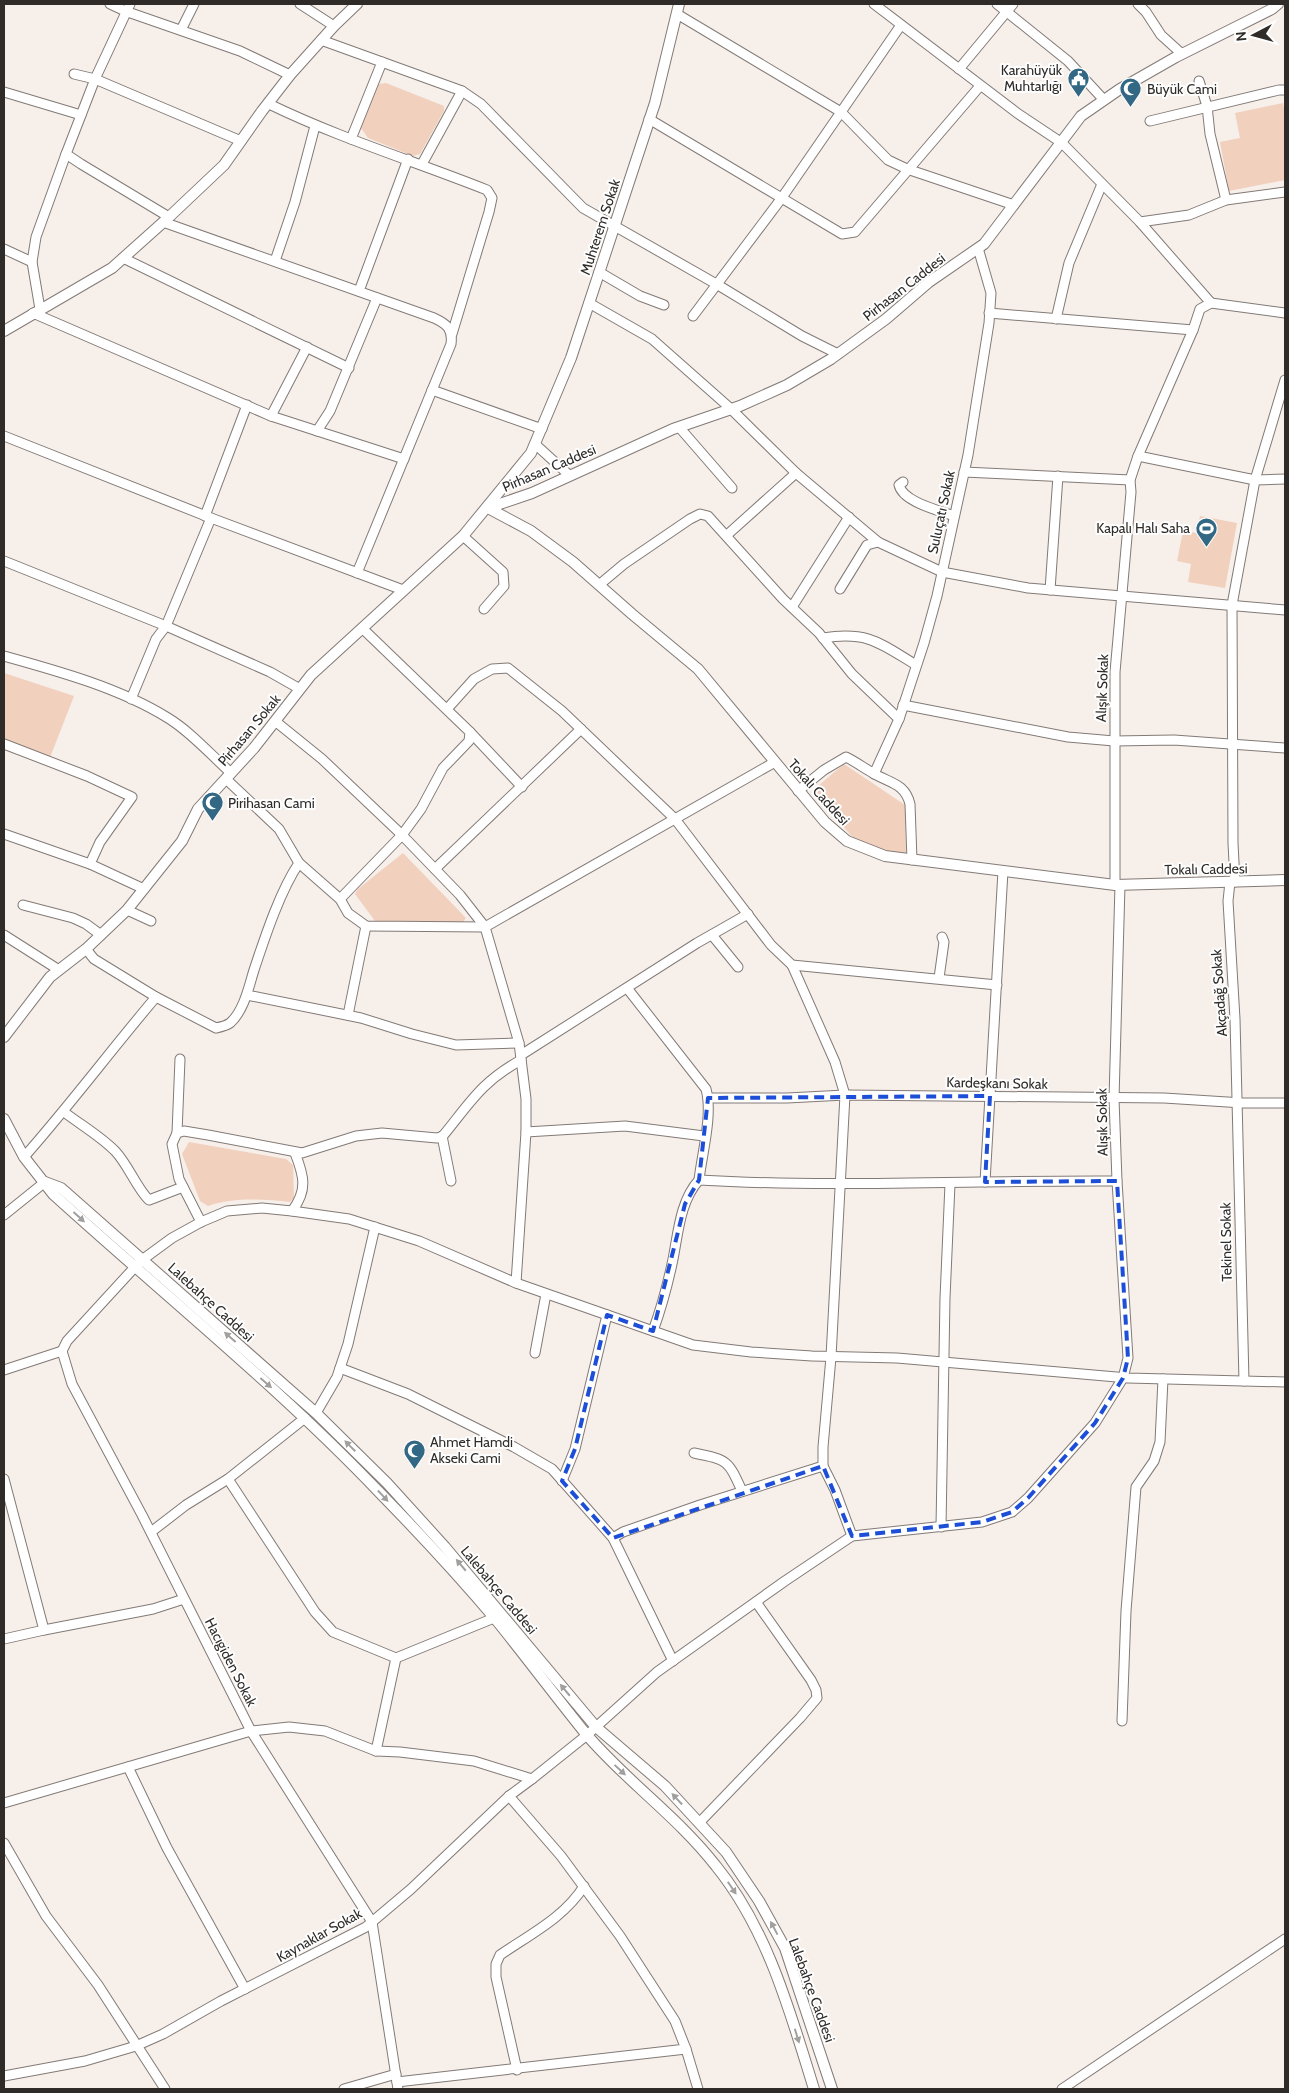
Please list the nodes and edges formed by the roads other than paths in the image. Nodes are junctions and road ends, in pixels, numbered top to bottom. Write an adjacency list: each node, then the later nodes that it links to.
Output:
1 (110, 4): 10 (street)
2 (194, 4): 15 (street)
3 (300, 4): 14 (street)
4 (357, 4): 14 (street)
5 (874, 4): 13 (street)
6 (997, 4): 12 (street)
7 (1013, 4): 12 (street)
8 (1138, 4): 17 (street)
9 (1278, 4): 17 (street, Pirhasan Caddesi)
10 (127, 7): 15 (street); 22 (street)
11 (678, 9): 31 (street); 33 (street, Muhterem Sokak)
12 (1007, 11): 19 (street); 28 (street)
13 (901, 24): 19 (street); 31 (street)
14 (334, 26): 16 (street)
15 (181, 30): 21 (street)
16 (321, 40): 18 (street); 21 (street)
17 (1182, 54): 28 (street, Pirhasan Caddesi)
18 (382, 62): 26 (street); 36 (street)
19 (959, 69): 24 (street)
20 (74, 74): 22 (street)
21 (290, 75): 29 (street)
22 (96, 79): 32 (street); 37 (street)
23 (1199, 81): 30 (street)
24 (980, 86): 38 (street); 42 (street)
25 (1285, 90): 30 (street)
26 (462, 91): 41 (street); 50 (street)
27 (4, 92): 32 (street)
28 (1104, 100): 38 (street, Pirhasan Caddesi)
29 (269, 104): 35 (street); 37 (street)
30 (1207, 106): 34 (street); 46 (street)
31 (841, 112): 42 (street); 45 (street)
32 (81, 115): 39 (street)
33 (650, 119): 45 (street); 50 (street, Muhterem Sokak)
34 (1150, 121)
35 (315, 126): 36 (street); 54 (street)
36 (351, 139): 40 (street)
37 (241, 140): 48 (street)
38 (1062, 142): 43 (street); 47 (street, Pirhasan Caddesi)
39 (66, 154): 48 (street); 55 (street)
40 (408, 159): 41 (street); 58 (street)
41 (422, 164): 70 (street)
42 (908, 170): 45 (street); 47 (street)
43 (1102, 184): 49 (street); 67 (street)
44 (1285, 192): 46 (street)
45 (781, 199): 57 (street)
46 (1226, 200): 49 (street)
47 (1014, 205): 51 (street, Pirhasan Caddesi)
48 (166, 220): 53 (street); 54 (street)
49 (1140, 222): 61 (street)
50 (615, 224): 56 (street, Muhterem Sokak); 57 (street)
51 (978, 248): 65 (street, Suluçatı Sokak); 72 (street, Pirhasan Caddesi)
52 (4, 249): 55 (street)
53 (123, 258): 63 (street); 71 (street)
54 (275, 261): 58 (street)
55 (32, 262): 63 (street)
56 (599, 272): 60 (street, Muhterem Sokak); 62 (street)
57 (718, 285): 66 (street); 72 (street)
58 (360, 291): 59 (street)
59 (377, 298): 70 (street); 73 (street)
60 (589, 303): 77 (street); 80 (street, Muhterem Sokak)
61 (1211, 303): 64 (street); 68 (street, Alışık Sokak)
62 (664, 305)
63 (36, 311): 69 (street); 76 (street)
64 (1285, 312)
65 (989, 313): 67 (street); 86 (street, Suluçatı Sokak)
66 (694, 316)
67 (1056, 320): 68 (street)
68 (1194, 330): 84 (street, Alışık Sokak)
69 (4, 331)
70 (452, 334): 75 (street)
71 (307, 347): 73 (street); 78 (street)
72 (838, 354): 77 (street, Pirhasan Caddesi)
73 (349, 368): 81 (street)
74 (1285, 380): 92 (street, Akçadağ Sokak)
75 (432, 390): 80 (street); 85 (street)
76 (247, 405): 78 (street); 97 (street)
77 (730, 408): 79 (street, Pirhasan Caddesi); 87 (street)
78 (271, 416): 81 (street)
79 (680, 427): 88 (street, Pirhasan Caddesi); 94 (street)
80 (542, 429): 83 (street, Muhterem Sokak)
81 (317, 431): 85 (street)
82 (4, 436): 97 (street)
83 (533, 449): 88 (street); 95 (street, Pirhasan Sokak)
84 (1138, 456): 91 (street, Alışık Sokak); 92 (street)
85 (404, 459): 104 (street)
86 (964, 472): 89 (street); 96 (street, Suluçatı Sokak)
87 (796, 473): 98 (street); 99 (street)
88 (569, 475): 95 (street, Pirhasan Caddesi)
89 (1058, 476): 91 (street); 108 (street)
90 (1285, 479): 92 (street)
91 (1130, 480): 109 (street, Alışık Sokak)
92 (1255, 480): 110 (street, Akçadağ Sokak)
93 (903, 482): 96 (street)
94 (732, 488)
95 (488, 508): 100 (street, Pirhasan Sokak); 105 (street, Tokalı Caddesi)
96 (954, 516): 103 (street, Suluçatı Sokak)
97 (208, 517): 104 (street); 114 (street)
98 (849, 517): 101 (street); 111 (street)
99 (727, 535): 105 (street); 111 (street)
100 (463, 536): 107 (street, Pirhasan Sokak); 112 (street)
101 (878, 542): 103 (street); 106 (street)
102 (4, 561): 114 (street)
103 (942, 572): 108 (street); 118 (street, Suluçatı Sokak)
104 (357, 573): 107 (street)
105 (599, 585): 131 (street, Tokalı Caddesi)
106 (840, 589)
107 (403, 590): 115 (street, Pirhasan Sokak)
108 (1050, 590): 109 (street)
109 (1123, 597): 110 (street); 127 (street, Alışık Sokak)
110 (1232, 605): 113 (street); 128 (street, Akçadağ Sokak)
111 (792, 607): 116 (street)
112 (484, 609)
113 (1285, 610)
114 (166, 626): 119 (street); 120 (street)
115 (362, 628): 119 (street, Pirhasan Sokak); 122 (street)
116 (824, 638): 118 (street); 123 (street)
117 (4, 656): 120 (street)
118 (916, 665): 121 (street, Suluçatı Sokak)
119 (300, 689): 124 (street, Pirhasan Sokak)
120 (131, 699): 133 (street)
121 (904, 705): 123 (street, Suluçatı Sokak); 127 (street)
122 (447, 708): 125 (street); 126 (street)
123 (899, 719): 132 (street, Suluçatı Sokak)
124 (274, 721): 133 (street, Pirhasan Sokak); 138 (street)
125 (581, 729): 134 (street); 136 (street)
126 (470, 732): 134 (street); 138 (street)
127 (1114, 741): 128 (street); 146 (street, Alışık Sokak)
128 (1232, 743): 130 (street); 145 (street, Akçadağ Sokak)
129 (4, 744): 141 (street)
130 (1285, 748)
131 (774, 762): 135 (street, Tokalı Caddesi); 136 (street)
132 (874, 774): 135 (street); 139 (street)
133 (229, 776): 140 (street); 147 (street, Pirhasan Sokak)
134 (522, 787): 142 (street)
135 (798, 790): 139 (street, Tokalı Caddesi)
136 (675, 820): 151 (street); 154 (street)
137 (4, 834): 141 (street)
138 (402, 835): 142 (street); 148 (street)
139 (912, 860): 143 (street, Tokalı Caddesi)
140 (299, 863): 148 (street); 166 (street)
141 (90, 864): 147 (street)
142 (435, 870): 154 (street)
143 (1003, 871): 146 (street, Tokalı Caddesi); 164 (street)
144 (1285, 880): 145 (street, Tokalı Caddesi)
145 (1232, 882): 146 (street, Tokalı Caddesi); 177 (street, Akçadağ Sokak)
146 (1117, 885): 176 (street, Alışık Sokak)
147 (144, 889): 150 (street, Pirhasan Sokak)
148 (340, 899): 153 (street)
149 (23, 904): 156 (street)
150 (127, 910): 152 (street); 156 (street, Pirhasan Sokak)
151 (748, 914): 157 (street); 160 (street)
152 (151, 921)
153 (366, 926): 154 (street); 168 (street)
154 (485, 927): 170 (street)
155 (4, 935): 162 (street)
156 (101, 935): 159 (street, Pirhasan Sokak)
157 (712, 935): 161 (street); 165 (street)
158 (942, 937): 163 (street)
159 (86, 949): 162 (street, Pirhasan Sokak); 167 (street)
160 (792, 965): 163 (street); 173 (street)
161 (738, 967)
162 (59, 970): 169 (street, Pirhasan Sokak)
163 (939, 978): 164 (street)
164 (998, 985): 174 (street)
165 (627, 988): 171 (street); 175 (street)
166 (247, 995): 167 (street); 168 (street)
167 (156, 997): 179 (street)
168 (348, 1015): 170 (street)
169 (4, 1037)
170 (519, 1043): 171 (street)
171 (521, 1057): 181 (street); 183 (street)
172 (180, 1059): 182 (street)
173 (845, 1095): 174 (street, Kardeşkanı Sokak); 175 (street, Kardeşkanı Sokak); 192 (street)
174 (990, 1096): 176 (street, Kardeşkanı Sokak); 190 (street)
175 (708, 1098): 184 (street)
176 (1114, 1099): 177 (street, Kardeşkanı Sokak); 191 (street, Alışık Sokak)
177 (1238, 1103): 178 (street, Kardeşkanı Sokak); 213 (street, Tekinel Sokak)
178 (1285, 1103)
179 (64, 1112): 186 (street); 194 (street)
180 (4, 1119): 186 (street, Lalebahçe Caddesi)
181 (526, 1132): 184 (street); 201 (street)
182 (177, 1133): 185 (street); 194 (street)
183 (442, 1136): 185 (street); 188 (street)
184 (704, 1136): 187 (street)
185 (295, 1153): 195 (street)
186 (24, 1157): 189 (street, Lalebahçe Caddesi)
187 (699, 1180): 192 (street); 204 (street)
188 (451, 1181)
189 (45, 1182): 196 (street); 199 (street, Lalebahçe Caddesi); 200 (street, Lalebahçe Caddesi, one-way to 200)
190 (985, 1182): 191 (street); 193 (street)
191 (1117, 1182): 211 (street, Alışık Sokak)
192 (841, 1184): 193 (street); 207 (street)
193 (950, 1184): 208 (street)
194 (183, 1187): 197 (street)
195 (292, 1211): 197 (street); 198 (street)
196 (4, 1215)
197 (202, 1222): 199 (street)
198 (375, 1227): 201 (street); 209 (street)
199 (142, 1260): 200 (street); 215 (street, Lalebahçe Caddesi, one-way to 199)
200 (134, 1268): 205 (street); 216 (street, Lalebahçe Caddesi, one-way to 216)
201 (516, 1283): 202 (street)
202 (546, 1294): 203 (street); 206 (street)
203 (607, 1315): 204 (street); 221 (street)
204 (653, 1331): 207 (street)
205 (62, 1352): 210 (street); 224 (street, Hacıgiden Sokak)
206 (534, 1353)
207 (831, 1357): 208 (street); 218 (street)
208 (944, 1361): 211 (street); 223 (street)
209 (340, 1368): 215 (street); 221 (street)
210 (4, 1370)
211 (1123, 1378): 212 (street); 223 (street, Alışık Sokak)
212 (1163, 1379): 213 (street); 234 (street)
213 (1244, 1381): 214 (street)
214 (1285, 1382)
215 (316, 1413): 235 (street, Lalebahçe Caddesi, one-way to 215)
216 (305, 1418): 220 (street); 229 (street, Lalebahçe Caddesi, one-way to 229)
217 (694, 1453): 222 (street)
218 (823, 1466): 222 (street); 225 (street)
219 (4, 1479): 230 (street)
220 (228, 1479): 224 (street); 232 (street)
221 (562, 1481): 226 (street)
222 (742, 1491): 226 (street)
223 (941, 1527): 225 (street, Alışık Sokak)
224 (151, 1532): 227 (street, Hacıgiden Sokak)
225 (852, 1536): 228 (street, Kaynaklar Sokak)
226 (613, 1538): 233 (street)
227 (184, 1599): 230 (street); 236 (street, Hacıgiden Sokak)
228 (756, 1602): 233 (street, Kaynaklar Sokak); 243 (street)
229 (494, 1618): 232 (street); 237 (street, Lalebahçe Caddesi)
230 (44, 1630): 231 (street)
231 (4, 1639)
232 (396, 1658): 238 (street)
233 (674, 1661): 235 (street, Kaynaklar Sokak)
234 (1122, 1721)
235 (596, 1728): 237 (street, Kaynaklar Sokak); 243 (street, Lalebahçe Caddesi, one-way to 235)
236 (251, 1731): 238 (street); 239 (street); 246 (street, Hacıgiden Sokak)
237 (587, 1735): 240 (street, Kaynaklar Sokak); 257 (street, Lalebahçe Caddesi, one-way to 257)
238 (376, 1751): 240 (street)
239 (128, 1767): 242 (street); 248 (street)
240 (532, 1779): 241 (street, Kaynaklar Sokak)
241 (509, 1796): 245 (street); 246 (street, Kaynaklar Sokak)
242 (4, 1803)
243 (699, 1823): 258 (street, Lalebahçe Caddesi, one-way to 243)
244 (4, 1842): 249 (street)
245 (584, 1886): 250 (street); 251 (street)
246 (372, 1922): 248 (street, Kaynaklar Sokak); 253 (street, Hacıgiden Sokak)
247 (1285, 1939): 259 (street)
248 (245, 1989): 249 (street, Kaynaklar Sokak)
249 (136, 2046): 252 (street, Kaynaklar Sokak); 254 (street)
250 (686, 2049): 251 (street); 256 (street)
251 (517, 2070): 253 (street)
252 (4, 2076)
253 (397, 2082): 255 (street)
254 (165, 2089)
255 (344, 2089)
256 (698, 2089)
257 (814, 2089)
258 (832, 2089)
259 (1062, 2089)

